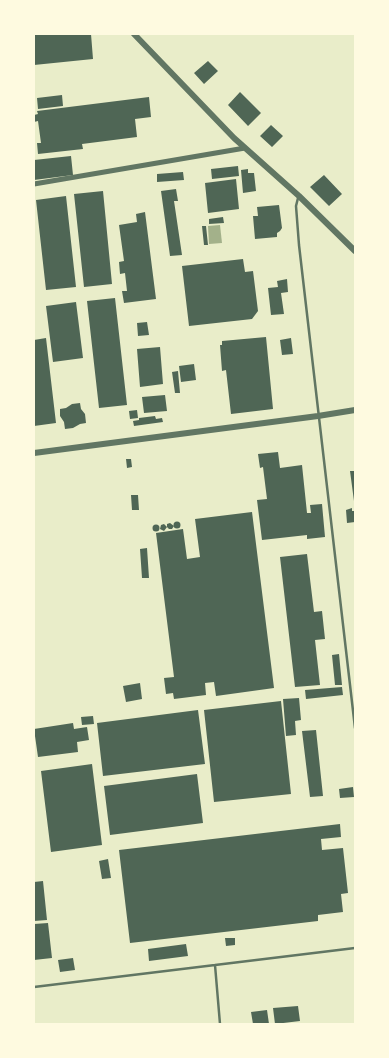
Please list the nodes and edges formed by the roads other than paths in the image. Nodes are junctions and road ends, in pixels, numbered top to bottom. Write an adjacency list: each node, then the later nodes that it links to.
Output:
1 (134, 34): 2 (street)
2 (245, 148): 3 (street); 4 (street)
3 (34, 184)
4 (299, 196): 5 (street); 7 (lane)
5 (355, 251)
6 (355, 410): 7 (street)
7 (318, 416): 8 (street); 9 (lane)
8 (34, 453)
9 (355, 728)
10 (355, 948): 11 (lane)
11 (215, 965): 12 (lane); 13 (lane)
12 (34, 987)
13 (220, 1024)

